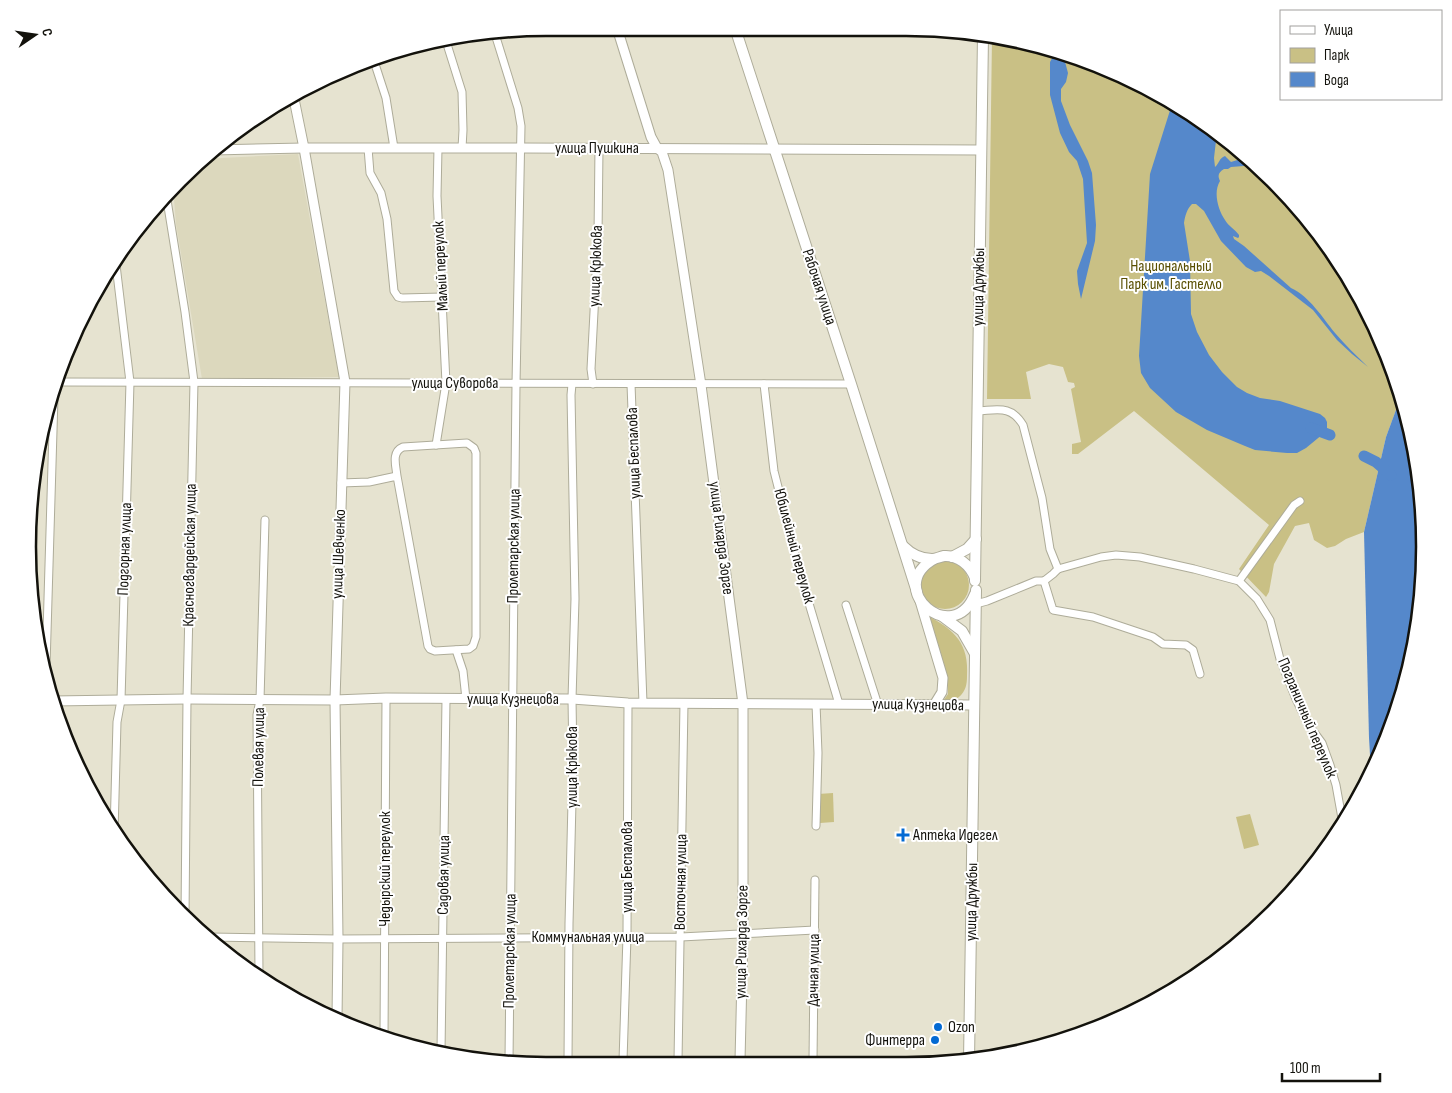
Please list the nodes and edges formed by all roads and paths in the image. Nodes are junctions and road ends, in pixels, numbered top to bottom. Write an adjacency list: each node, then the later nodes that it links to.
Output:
1 (619, 36): 15 (street, улица Рихарда Зорге)
2 (738, 36): 17 (main road, Рабочая улица)
3 (497, 39): 13 (street, Пролетарская улица)
4 (984, 43): 18 (main road, улица Дружбы)
5 (448, 46): 12 (street)
6 (375, 66): 10 (street)
7 (295, 103): 8 (street, улица Шевченко)
8 (304, 148): 9 (street, улица Пушкина); 16 (street, улица Пушкина); 25 (street, улица Шевченко)
9 (368, 148): 10 (street, улица Пушкина); 21 (street)
10 (394, 148): 11 (street, улица Пушкина)
11 (438, 148): 12 (street, улица Пушкина); 21 (street, Малый переулок)
12 (462, 148): 13 (street, улица Пушкина)
13 (520, 148): 14 (street, улица Пушкина); 27 (street, Пролетарская улица)
14 (599, 148): 15 (street, улица Пушкина); 29 (street, улица Крюкова)
15 (658, 148): 17 (street, улица Пушкина); 31 (street, улица Рихарда Зорге)
16 (227, 149)
17 (774, 149): 18 (street, улица Пушкина); 33 (main road, Рабочая улица)
18 (981, 150): 34 (main road, улица Дружбы)
19 (168, 205): 24 (street, Красногвардейская улица)
20 (117, 272): 23 (street, Подгорная улица)
21 (442, 297): 26 (street, Малый переулок)
22 (63, 382): 23 (street, улица Суворова)
23 (130, 382): 24 (street, улица Суворова); 63 (street, Подгорная улица)
24 (194, 382): 25 (street, улица Суворова); 57 (street, Красногвардейская улица)
25 (345, 382): 26 (street, улица Суворова); 38 (street, улица Шевченко)
26 (446, 383): 27 (street, улица Суворова); 36 (street, Малый переулок)
27 (516, 384): 28 (street, улица Суворова); 61 (street, Пролетарская улица)
28 (572, 384): 29 (street, улица Суворова); 62 (street, улица Крюкова)
29 (594, 384): 30 (street, улица Суворова)
30 (631, 384): 31 (street, улица Суворова); 68 (street, улица Беспалова)
31 (701, 384): 32 (street, улица Суворова); 70 (street, улица Рихарда Зорге)
32 (764, 384): 33 (street, улица Суворова); 72 (street, Юбилейный переулок)
33 (851, 384): 42 (main road, Рабочая улица)
34 (978, 411): 41 (main road, улица Дружбы); 45 (street)
35 (53, 416): 53 (street)
36 (436, 444): 37 (street); 54 (street)
37 (397, 476): 38 (street); 54 (street)
38 (341, 483): 65 (street, улица Шевченко)
39 (1300, 501): 46 (street)
40 (265, 520): 64 (street, Полевая улица)
41 (976, 539): 43 (main road); 48 (main road, улица Дружбы)
42 (902, 545): 44 (main road); 49 (main road, Рабочая улица)
43 (952, 557): 44 (main road); 48 (main road)
44 (934, 559): 49 (main road)
45 (1058, 569): 46 (street); 47 (street)
46 (1239, 580): 76 (street, Пограничный переулок)
47 (1044, 581): 51 (street); 56 (street)
48 (975, 585): 51 (main road)
49 (919, 597): 52 (main road); 74 (street)
50 (846, 605): 73 (street)
51 (971, 606): 52 (main road); 55 (main road, улица Дружбы)
52 (942, 616): 55 (main road)
53 (47, 648)
54 (456, 650): 60 (street)
55 (975, 654): 75 (main road, улица Дружбы)
56 (1200, 674)
57 (188, 698): 63 (street, улица Кузнецова); 64 (street, улица Кузнецова); 80 (street, Красногвардейская улица)
58 (386, 698): 59 (street, улица Кузнецова); 65 (street, улица Кузнецова); 89 (street, Чедырский переулок)
59 (446, 699): 60 (street, улица Кузнецова); 90 (street, Садовая улица)
60 (466, 699): 61 (street, улица Кузнецова)
61 (513, 699): 62 (street, улица Кузнецова); 85 (street, Пролетарская улица)
62 (572, 699): 67 (street, улица Кузнецова); 86 (street, улица Крюкова)
63 (121, 700): 66 (street, улица Кузнецова); 77 (street, Подгорная улица)
64 (260, 700): 65 (street, улица Кузнецова); 88 (street, Полевая улица)
65 (335, 700): 91 (street, улица Шевченко)
66 (60, 702)
67 (628, 702): 68 (street, улица Кузнецова); 83 (street, улица Беспалова)
68 (643, 703): 69 (street, улица Кузнецова)
69 (684, 703): 70 (street, улица Кузнецова); 87 (street, Восточная улица)
70 (743, 704): 71 (street, улица Кузнецова); 82 (street, улица Рихарда Зорге)
71 (816, 704): 72 (street, улица Кузнецова); 78 (street)
72 (839, 704): 73 (street, улица Кузнецова)
73 (878, 705): 74 (street, улица Кузнецова)
74 (934, 705): 75 (street, улица Кузнецова)
75 (974, 706): 96 (main road, улица Дружбы)
76 (1341, 812)
77 (114, 818)
78 (816, 826)
79 (815, 880): 81 (street, Дачная улица)
80 (185, 906)
81 (815, 930): 82 (street, Коммунальная улица); 102 (street, Дачная улица)
82 (742, 934): 87 (street, Коммунальная улица); 101 (street, улица Рихарда Зорге)
83 (627, 936): 86 (street, Коммунальная улица); 87 (street, Коммунальная улица); 99 (street, улица Беспалова)
84 (219, 937): 88 (street, Коммунальная улица)
85 (510, 937): 86 (street, Коммунальная улица); 90 (street, Коммунальная улица); 97 (street, Пролетарская улица)
86 (569, 937): 98 (street, улица Крюкова)
87 (680, 937): 100 (street, Восточная улица)
88 (259, 938): 91 (street, Коммунальная улица); 92 (street, Полевая улица)
89 (385, 938): 90 (street, Коммунальная улица); 91 (street, Коммунальная улица); 94 (street, Чедырский переулок)
90 (444, 938): 95 (street, Садовая улица)
91 (338, 939): 93 (street, улица Шевченко)
92 (259, 968)
93 (337, 1012)
94 (384, 1031)
95 (441, 1046)
96 (970, 1052)
97 (509, 1056)
98 (568, 1057)
99 (623, 1057)
100 (678, 1057)
101 (740, 1057)
102 (813, 1057)

